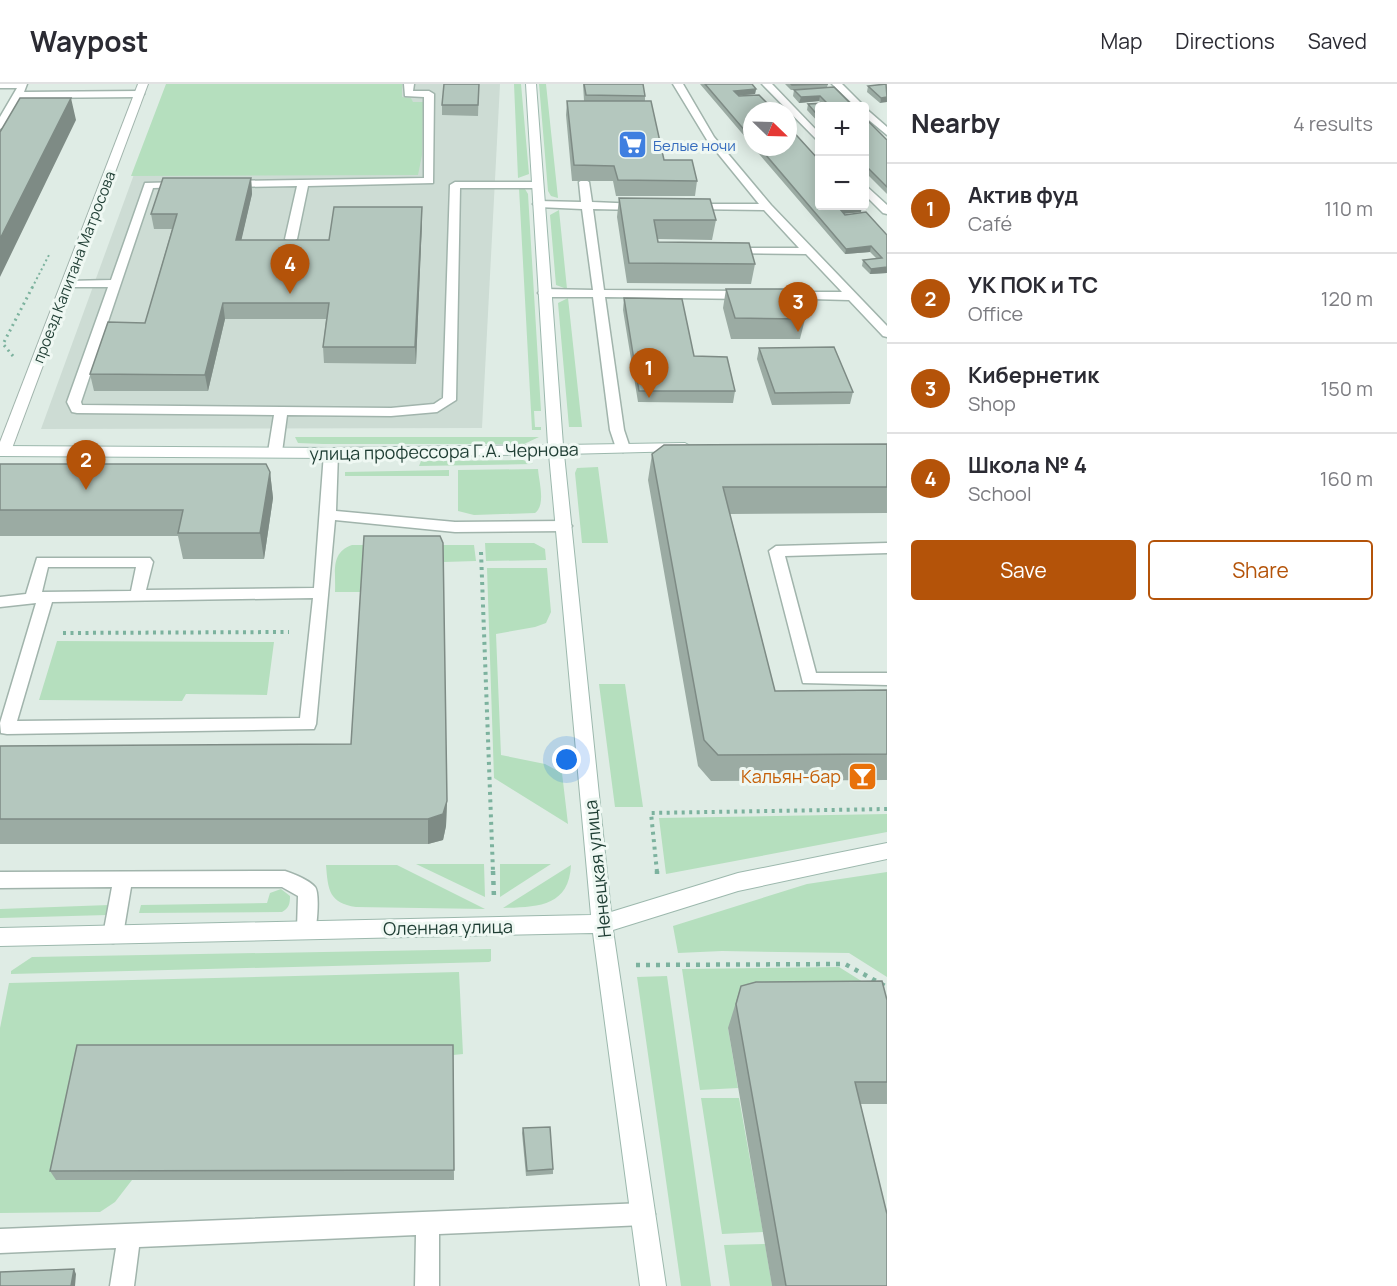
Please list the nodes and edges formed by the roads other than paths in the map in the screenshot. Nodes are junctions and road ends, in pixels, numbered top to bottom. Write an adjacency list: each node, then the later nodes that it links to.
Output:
1 (23, 84): 7 (lane); 9 (lane)
2 (409, 84): 17 (lane)
3 (531, 84): 20 (street, Ненецкая улица)
4 (678, 84): 26 (lane)
5 (767, 84): 14 (lane)
6 (837, 84): 10 (lane)
7 (0, 85)
8 (141, 89): 9 (lane); 32 (street, проезд Капитана Матросова)
9 (18, 94): 12 (lane)
10 (856, 102)
11 (869, 115): 13 (lane)
12 (0, 126)
13 (887, 132)
14 (815, 136)
15 (584, 182): 23 (lane)
16 (303, 183): 17 (lane); 19 (lane); 28 (lane)
17 (442, 183): 20 (lane); 37 (lane)
18 (196, 184): 31 (lane)
19 (220, 184)
20 (537, 185): 22 (street, Ненецкая улица)
21 (869, 192): 27 (lane)
22 (538, 204): 23 (lane); 33 (street, Ненецкая улица)
23 (587, 204): 24 (lane); 34 (lane)
24 (654, 207)
25 (676, 207): 26 (lane)
26 (767, 207): 30 (lane)
27 (887, 211)
28 (291, 239)
29 (717, 251): 30 (lane)
30 (809, 251): 35 (lane)
31 (115, 283): 32 (lane); 37 (lane)
32 (68, 284): 41 (street, проезд Капитана Матросова)
33 (544, 293): 34 (lane); 40 (street, Ненецкая улица)
34 (597, 293): 35 (lane); 39 (lane)
35 (852, 296): 36 (lane)
36 (887, 333)
37 (281, 411): 42 (lane)
38 (703, 447): 39 (street, улица профессора Г.А. Чернова)
39 (623, 448): 40 (street, улица профессора Г.А. Чернова)
40 (556, 450): 43 (street, улица профессора Г.А. Чернова); 45 (street, Ненецкая улица)
41 (2, 451): 42 (street, улица профессора Г.А. Чернова)
42 (275, 452): 43 (street, улица профессора Г.А. Чернова)
43 (331, 453): 44 (lane)
44 (329, 515): 45 (lane); 47 (lane)
45 (565, 526): 56 (street, Ненецкая улица)
46 (887, 548): 51 (lane)
47 (321, 593): 48 (lane); 52 (lane)
48 (137, 596): 49 (lane); 49 (lane)
49 (39, 598): 50 (lane); 52 (lane)
50 (0, 602)
51 (887, 679)
52 (4, 728)
53 (887, 851): 56 (street, Оленная улица)
54 (123, 879): 55 (lane); 57 (lane); 58 (lane)
55 (0, 880)
56 (602, 924): 57 (street, Оленная улица); 60 (street, Ненецкая улица)
57 (307, 930): 58 (street, Оленная улица)
58 (113, 935): 59 (street, Оленная улица)
59 (0, 937)
60 (644, 1214): 61 (lane); 66 (street, Ненецкая улица)
61 (428, 1222): 62 (lane); 65 (lane)
62 (129, 1235): 63 (lane); 64 (lane)
63 (0, 1241)
64 (122, 1286)
65 (427, 1286)
66 (653, 1286)

